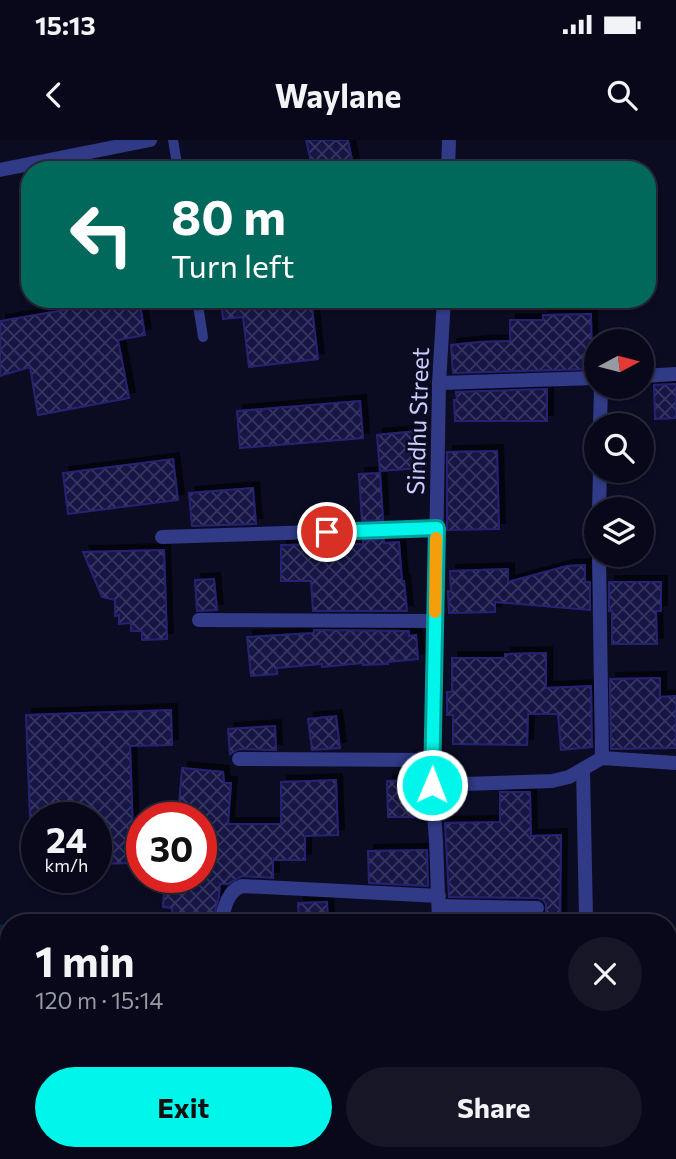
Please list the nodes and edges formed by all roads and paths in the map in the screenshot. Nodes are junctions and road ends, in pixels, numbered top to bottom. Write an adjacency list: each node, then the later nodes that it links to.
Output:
1 (150, 140): 4 (street)
2 (173, 140): 5 (lane)
3 (449, 140): 6 (street)
4 (45, 161)
5 (176, 161)
6 (448, 161)
7 (21, 166): 8 (street)
8 (0, 170)
9 (198, 308): 11 (lane)
10 (443, 308): 15 (street, Sindhu Street)
11 (203, 338)
12 (676, 374): 13 (street)
13 (654, 375)
14 (584, 378): 15 (street)
15 (439, 383): 16 (street, Sindhu Street)
16 (437, 528): 17 (street); 20 (street, Sindhu Street)
17 (162, 537)
18 (599, 567): 21 (street)
19 (200, 620): 20 (street)
20 (435, 621): 23 (street, Sindhu Street)
21 (602, 758): 24 (street); 25 (street)
22 (239, 759): 23 (street)
23 (432, 760): 26 (street, Sindhu Street)
24 (676, 763)
25 (583, 769): 26 (street); 31 (street)
26 (432, 785): 27 (street, Sindhu Street)
27 (439, 901): 28 (street); 29 (street); 30 (street, Sindhu Street)
28 (537, 908)
29 (223, 914)
30 (439, 914)
31 (586, 914)

